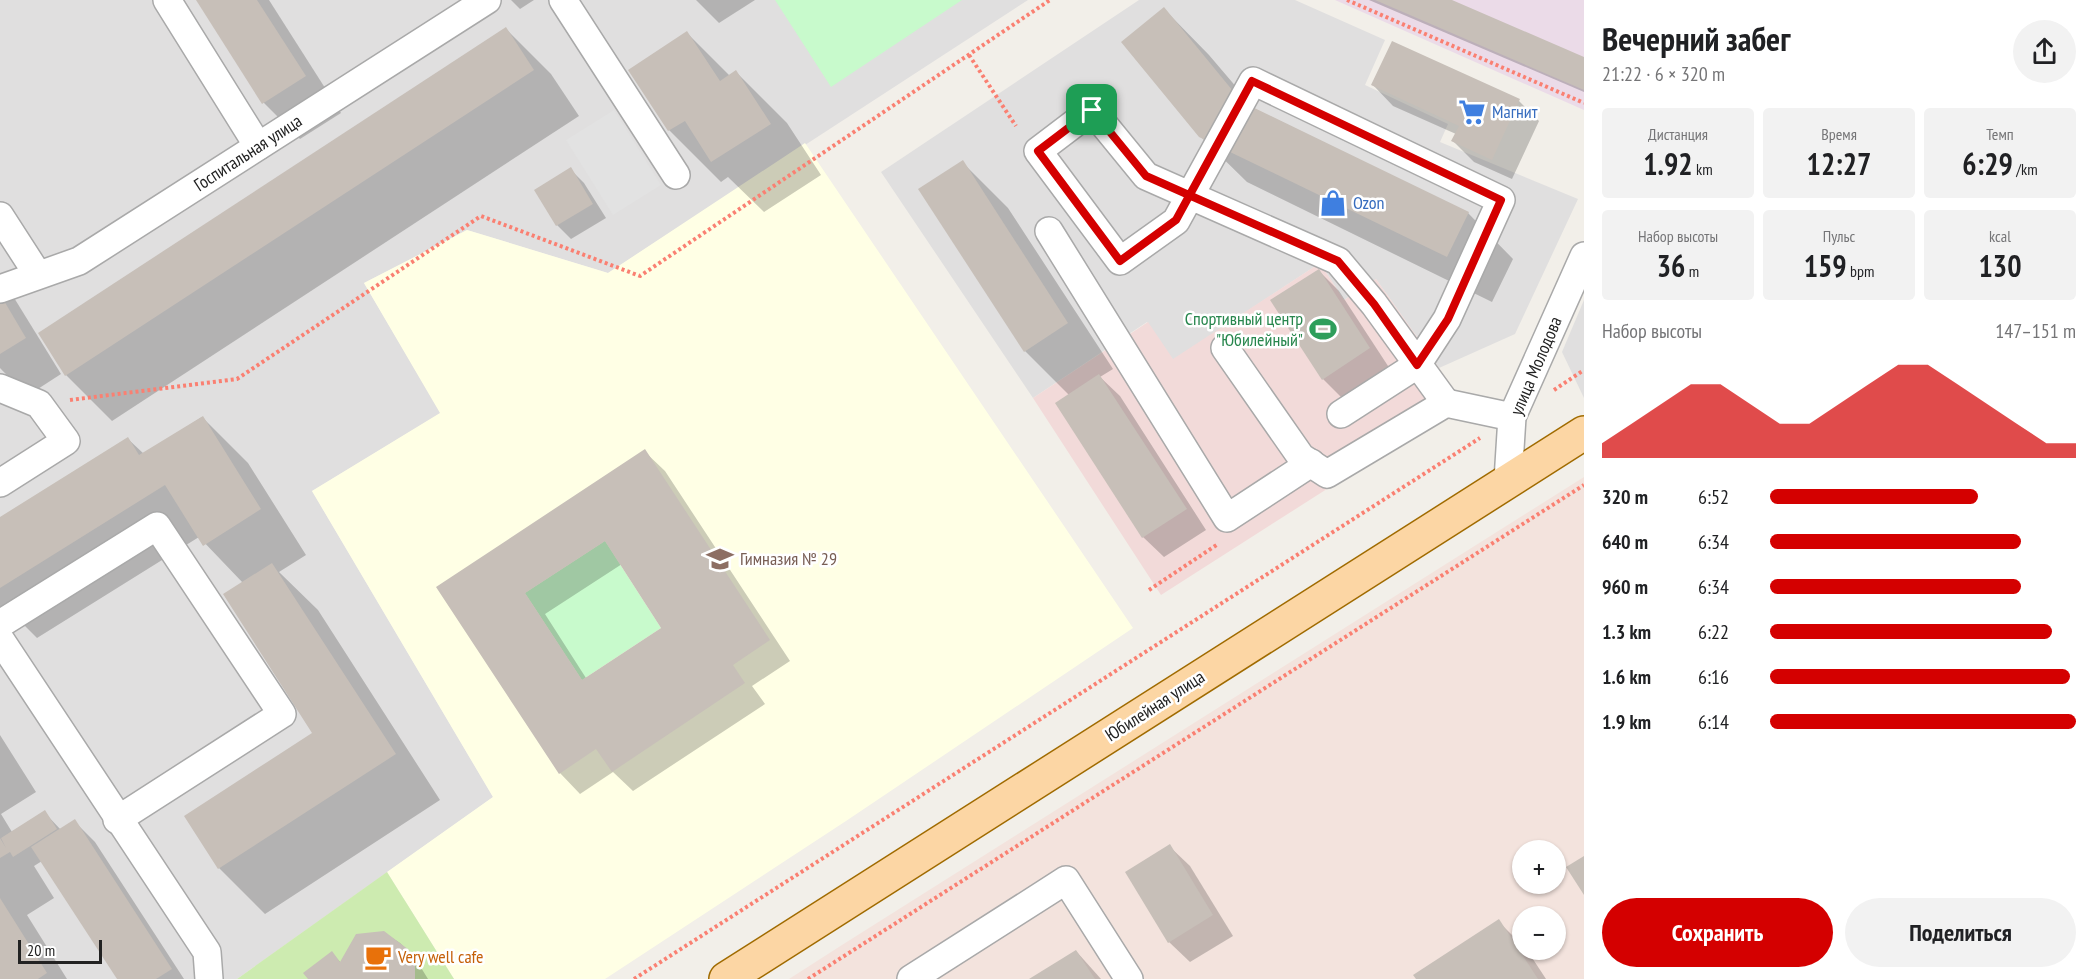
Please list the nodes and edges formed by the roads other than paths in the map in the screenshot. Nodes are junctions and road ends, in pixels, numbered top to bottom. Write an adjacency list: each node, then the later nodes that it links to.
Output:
1 (167, 0): 4 (street)
2 (563, 0): 5 (street)
3 (478, 2): 4 (street, Госпитальная улица)
4 (258, 146): 10 (street, Госпитальная улица)
5 (676, 175)
6 (1190, 197): 6 (street); 13 (street); 13 (street)
7 (0, 216): 10 (street)
8 (1049, 231): 19 (street)
9 (1584, 256): 17 (street, улица Молодова)
10 (38, 275): 11 (street, Госпитальная улица)
11 (0, 289)
12 (1225, 348): 19 (street)
13 (1417, 365): 15 (street); 16 (street)
14 (0, 388): 21 (street)
15 (1446, 403): 17 (street); 19 (street)
16 (1341, 414)
17 (1512, 417): 20 (street, улица Молодова)
18 (1584, 433): 20 (main road, Юбилейная улица)
19 (1311, 463)
20 (1508, 480): 26 (main road, Юбилейная улица)
21 (0, 483)
22 (0, 624): 24 (street)
23 (0, 639): 24 (street)
24 (117, 820): 25 (street)
25 (209, 979)
26 (726, 979)
27 (911, 979): 28 (street)
28 (1129, 979)

